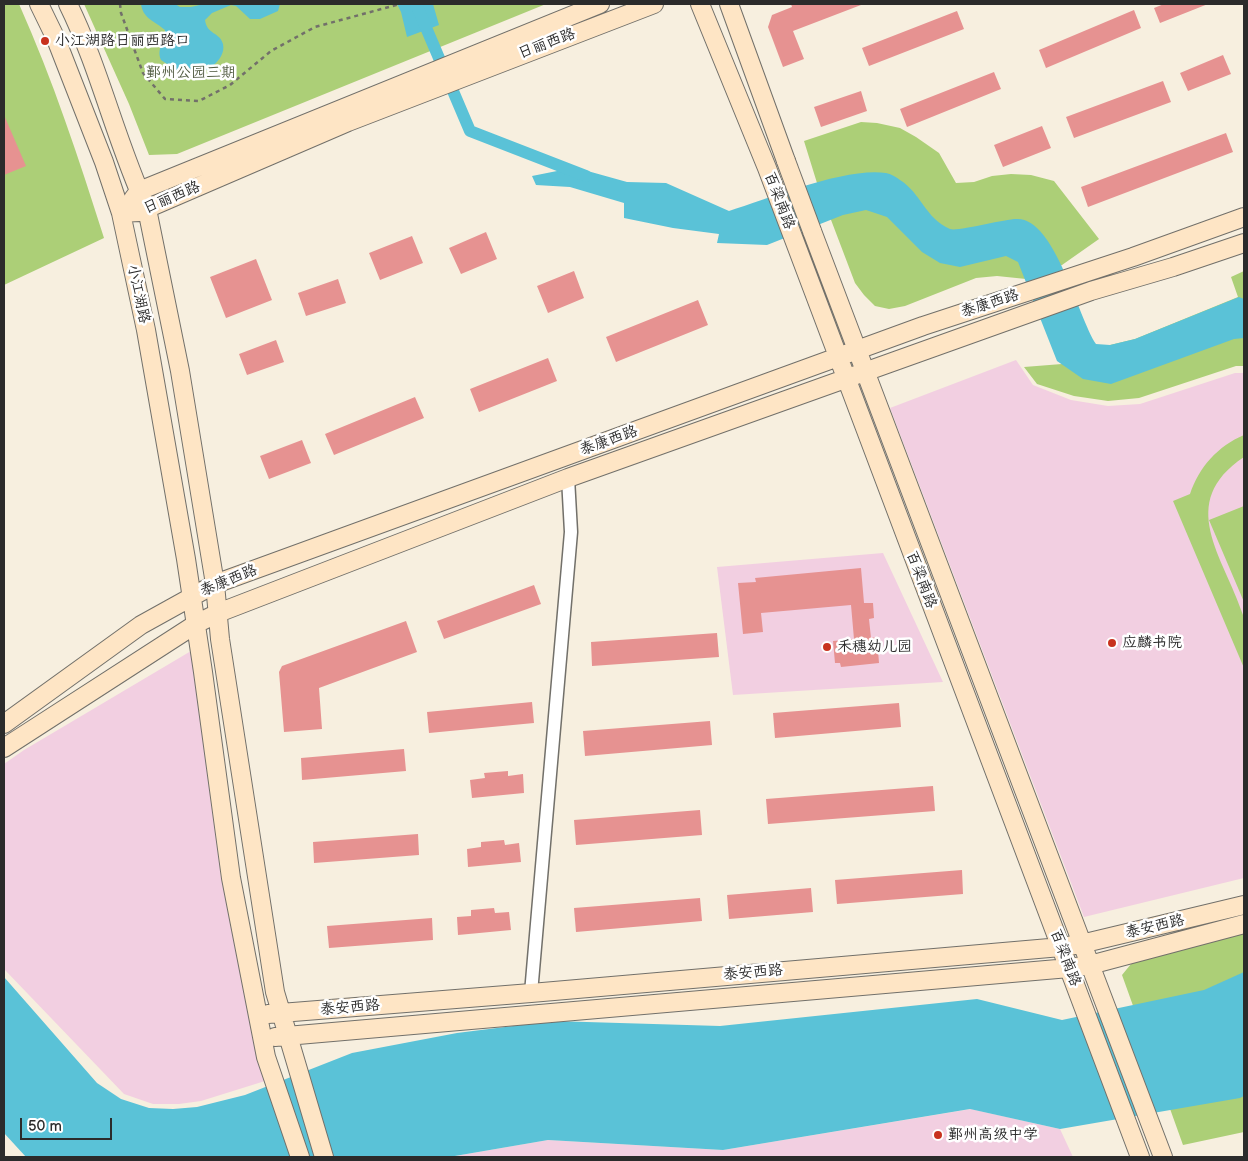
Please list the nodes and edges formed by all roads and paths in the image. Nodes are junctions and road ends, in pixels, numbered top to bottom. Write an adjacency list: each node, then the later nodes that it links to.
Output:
1 (39, 4): 11 (main road, 小江湖路)
2 (68, 4): 9 (main road, 小江湖路)
3 (120, 4): 4 (path)
4 (400, 4)
5 (600, 4): 9 (main road, 日丽西路)
6 (654, 4): 10 (main road, 日丽西路)
7 (700, 4): 15 (main road, 百梁南路)
8 (728, 4): 14 (main road, 百梁南路, bridge)
9 (139, 191): 10 (main road, 小江湖路); 11 (main road, 日丽西路)
10 (147, 209): 11 (main road, 日丽西路); 19 (main road, 小江湖路)
11 (121, 213): 20 (main road, 小江湖路)
12 (1244, 217): 14 (main road, 泰康西路)
13 (1244, 243): 16 (main road, 泰康西路)
14 (857, 351): 15 (main road, 泰康西路); 16 (main road, 百梁南路)
15 (838, 358): 17 (main road, 百梁南路); 19 (main road, 泰康西路)
16 (865, 371): 17 (main road, 泰康西路); 27 (main road, 百梁南路)
17 (845, 379): 18 (main road, 泰康西路); 28 (main road, 百梁南路)
18 (568, 478): 21 (main road, 泰康西路); 31 (street)
19 (214, 584): 20 (main road, 泰康西路); 21 (main road, 小江湖路)
20 (192, 596): 22 (main road, 小江湖路); 23 (main road, 泰康西路)
21 (218, 613): 22 (main road, 泰康西路); 32 (main road, 小江湖路)
22 (196, 624): 24 (main road, 泰康西路); 33 (main road, 小江湖路)
23 (4, 724)
24 (4, 748)
25 (1244, 905): 27 (main road, 泰安西路)
26 (1244, 924): 29 (main road, 泰安西路)
27 (1081, 944): 28 (main road, 泰安西路); 29 (main road, 百梁南路)
28 (1061, 947): 30 (main road, 百梁南路); 31 (main road, 泰安西路)
29 (1090, 965): 30 (main road, 泰安西路); 39 (main road, 百梁南路)
30 (1069, 968): 34 (main road, 泰安西路); 38 (main road, 百梁南路)
31 (532, 993): 32 (main road, 泰安西路)
32 (280, 1013): 33 (main road, 泰安西路); 34 (main road, 小江湖路)
33 (258, 1014): 35 (main road, 小江湖路)
34 (286, 1035): 35 (main road, 泰安西路); 37 (main road, 小江湖路)
35 (262, 1038): 36 (main road, 小江湖路)
36 (300, 1157)
37 (324, 1157)
38 (1140, 1157)
39 (1163, 1157)

